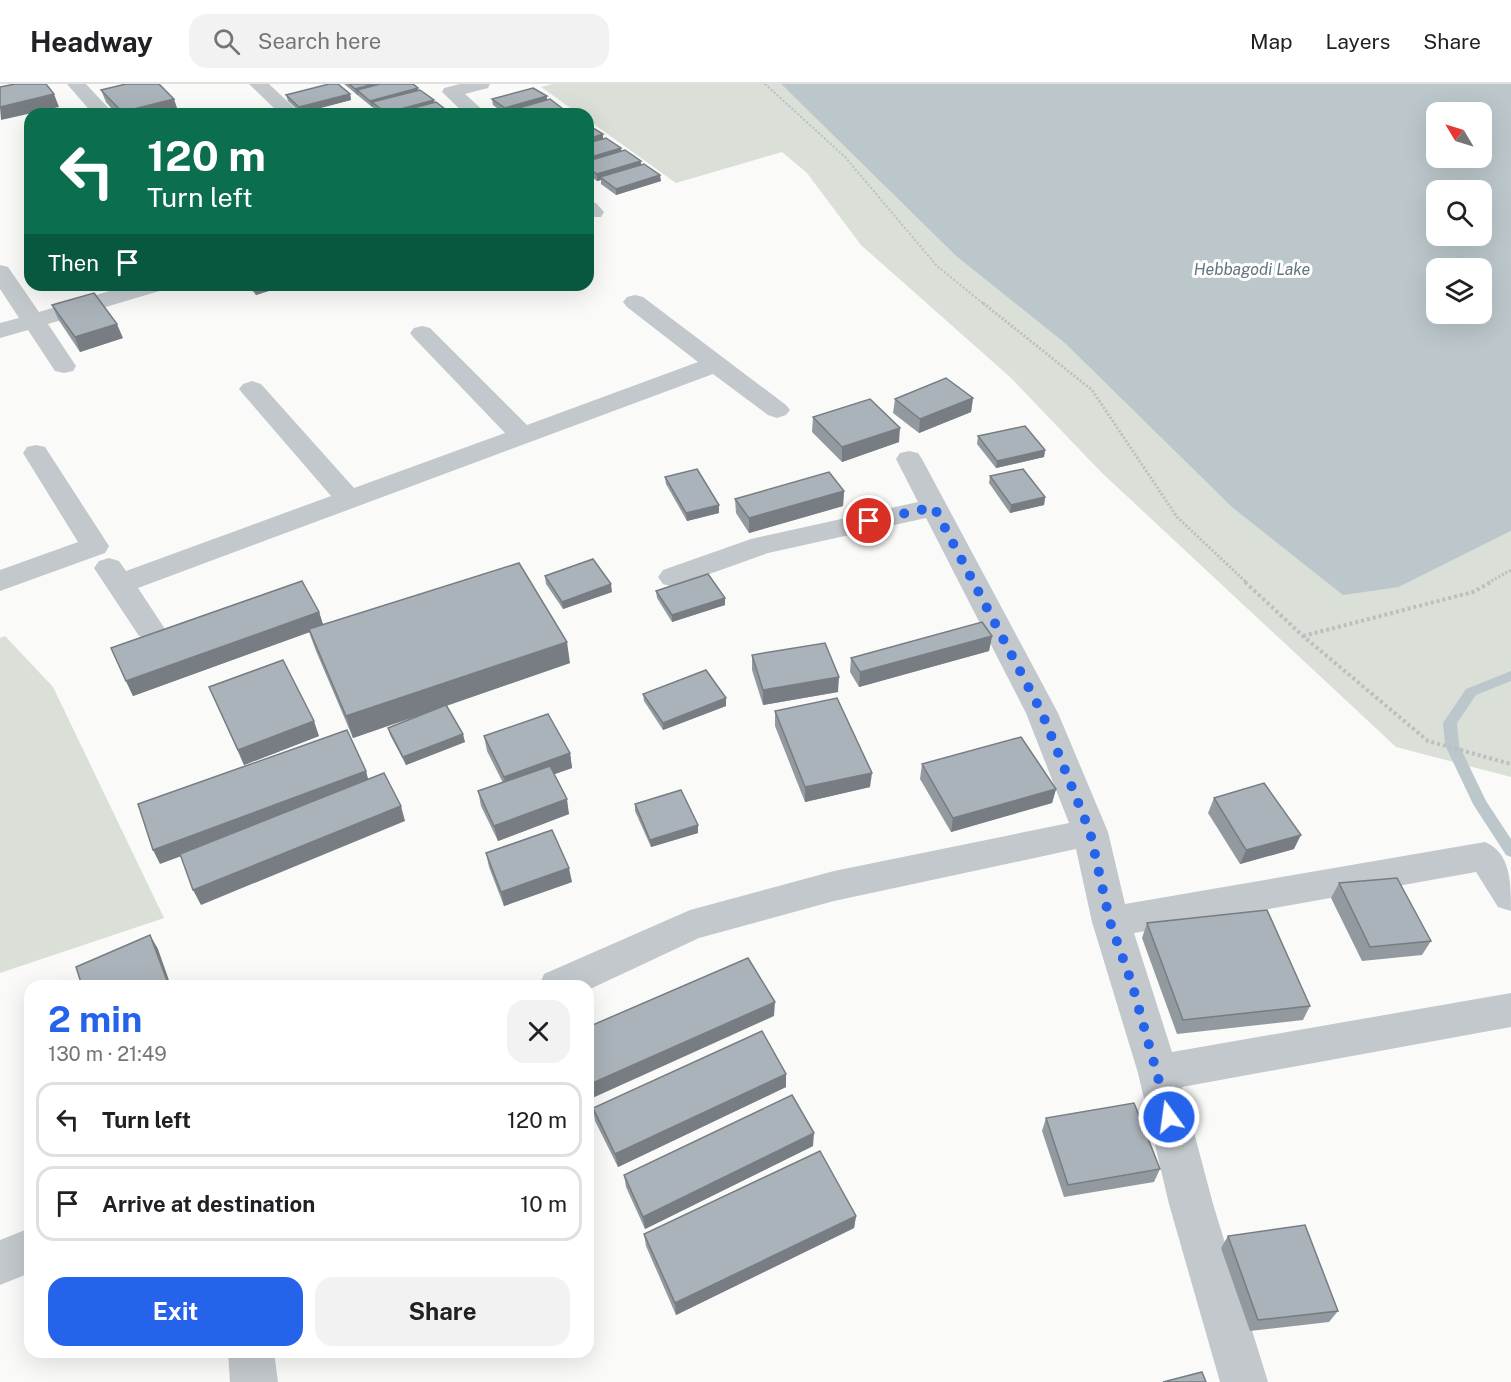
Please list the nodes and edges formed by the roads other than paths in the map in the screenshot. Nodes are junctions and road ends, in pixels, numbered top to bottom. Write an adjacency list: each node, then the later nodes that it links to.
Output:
1 (76, 84): 5 (street)
2 (258, 84): 6 (street)
3 (481, 84): 4 (street)
4 (445, 88): 7 (street)
5 (98, 108)
6 (284, 108)
7 (470, 108)
8 (0, 272): 11 (street)
9 (134, 291): 11 (street)
10 (635, 302): 14 (street)
11 (34, 320): 12 (street); 15 (street)
12 (0, 331)
13 (422, 333): 18 (street)
14 (716, 364): 17 (street); 18 (street)
15 (64, 366)
16 (252, 388): 21 (street)
17 (777, 410)
18 (523, 436): 21 (street)
19 (36, 453): 23 (street)
20 (909, 459): 22 (street)
21 (349, 500): 26 (street)
22 (934, 507): 24 (street); 28 (street)
23 (95, 546): 25 (street); 26 (street)
24 (673, 577)
25 (0, 581)
26 (120, 584): 27 (street)
27 (150, 629)
28 (1090, 832): 30 (street); 31 (street)
29 (1511, 896): 30 (street)
30 (1110, 922): 33 (street)
31 (571, 980)
32 (1511, 1010): 33 (street)
33 (1158, 1073): 38 (street)
34 (24, 1253): 35 (street)
35 (0, 1263)
36 (252, 1358): 37 (street)
37 (254, 1382)
38 (1244, 1382)

